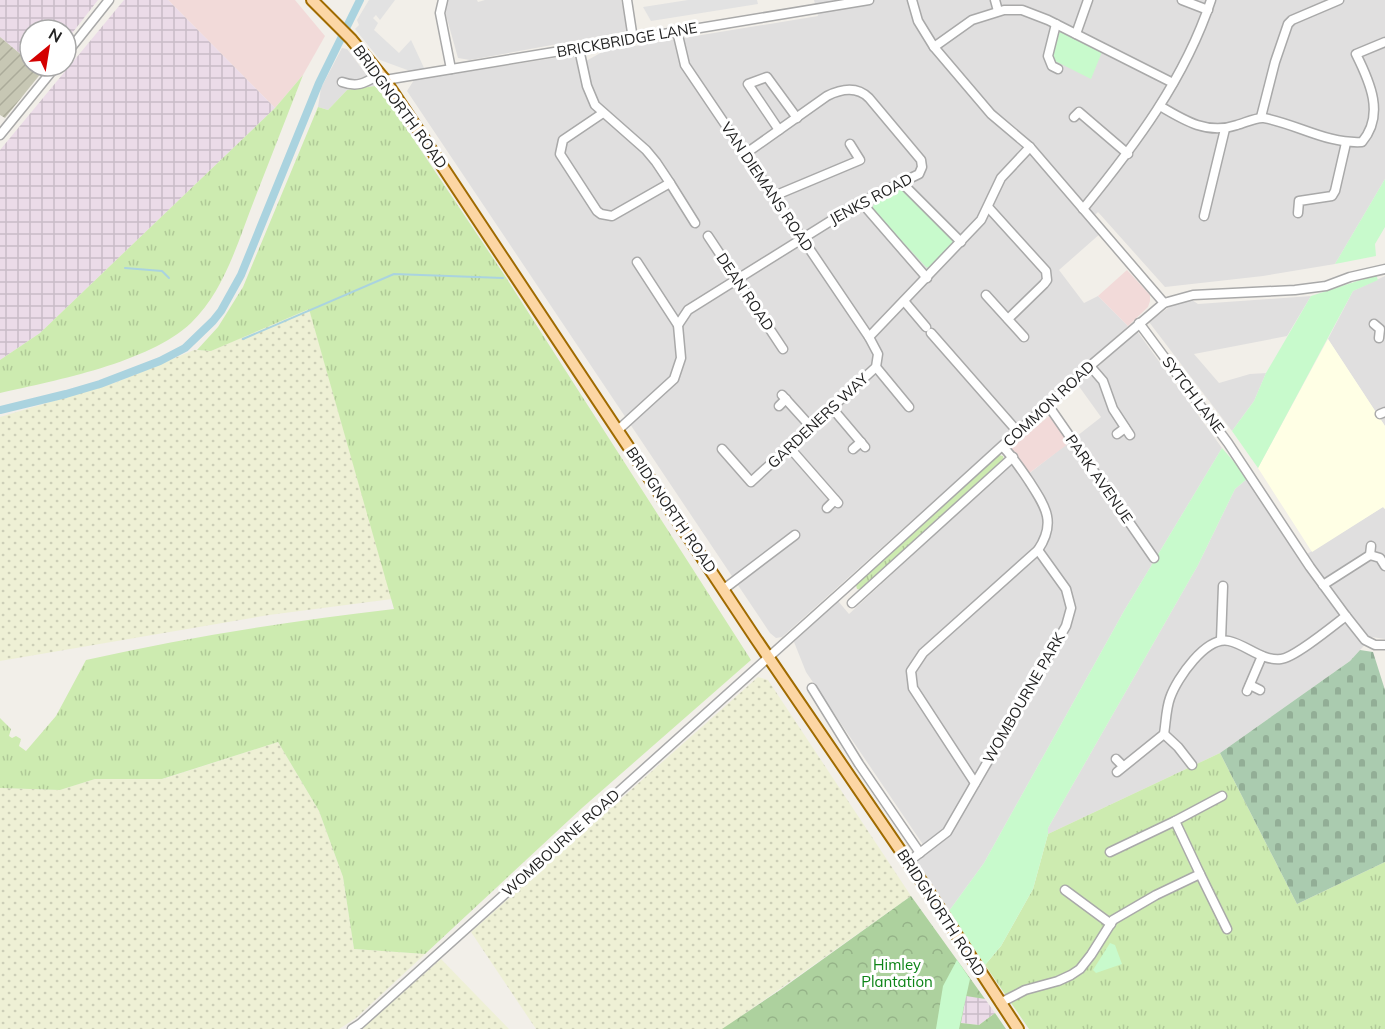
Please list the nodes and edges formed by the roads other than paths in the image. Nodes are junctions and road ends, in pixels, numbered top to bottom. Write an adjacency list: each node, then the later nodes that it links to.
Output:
1 (109, 0): 17 (street)
2 (312, 0): 24 (main road, BRIDGNORTH ROAD)
3 (443, 0): 22 (street)
4 (627, 0): 18 (street)
5 (869, 0): 15 (street, BRICKBRIDGE LANE)
6 (912, 0): 20 (street)
7 (995, 0): 13 (street)
8 (1088, 0): 16 (street)
9 (1182, 0): 12 (street)
10 (1211, 0): 12 (street)
11 (1339, 0): 31 (street)
12 (1208, 10): 27 (street)
13 (998, 11): 14 (street); 20 (street)
14 (1056, 24): 16 (street); 23 (street)
15 (677, 31): 18 (street, BRICKBRIDGE LANE); 39 (street, VAN DIEMANS ROAD)
16 (1076, 34): 27 (street)
17 (78, 39)
18 (633, 39): 21 (street, BRICKBRIDGE LANE)
19 (1385, 42): 36 (street)
20 (934, 47): 38 (street)
21 (579, 49): 22 (street, BRICKBRIDGE LANE); 29 (street)
22 (452, 69): 24 (street, BRICKBRIDGE LANE)
23 (1059, 69)
24 (383, 77): 26 (street, BRICKBRIDGE LANE); 73 (main road, BRIDGNORTH ROAD)
25 (46, 78): 35 (street)
26 (342, 82)
27 (1173, 83): 28 (street)
28 (1160, 106): 33 (street); 40 (street)
29 (603, 113): 41 (street); 41 (street)
30 (1074, 117): 40 (street)
31 (1261, 117): 33 (street); 36 (street)
32 (797, 118): 34 (street, JENKS ROAD); 34 (street); 42 (street, JENKS ROAD)
33 (1225, 129): 48 (street)
34 (779, 130): 39 (street, JENKS ROAD)
35 (0, 135)
36 (1346, 143): 47 (street)
37 (850, 144): 43 (street)
38 (1030, 147): 45 (street); 46 (street)
39 (746, 154): 43 (street, VAN DIEMANS ROAD)
40 (1128, 154): 46 (street)
41 (670, 183): 49 (street)
42 (902, 183): 44 (street, JENKS ROAD); 52 (street)
43 (774, 196): 51 (street, VAN DIEMANS ROAD)
44 (861, 202): 51 (street, JENKS ROAD); 55 (street)
45 (988, 207): 52 (street); 60 (street)
46 (1083, 209): 59 (street)
47 (1298, 213)
48 (1204, 216)
49 (695, 223)
50 (708, 236): 56 (street, DEAN ROAD)
51 (802, 237): 56 (street, JENKS ROAD); 63 (street, VAN DIEMANS ROAD)
52 (961, 242): 55 (street)
53 (637, 262): 62 (street)
54 (1385, 269): 59 (street, COMMON ROAD)
55 (927, 278): 58 (street)
56 (736, 279): 62 (street, JENKS ROAD); 65 (street, DEAN ROAD)
57 (986, 295): 60 (street)
58 (904, 301): 63 (street); 74 (street)
59 (1164, 303): 61 (street, COMMON ROAD)
60 (1008, 319): 64 (street)
61 (1139, 323): 66 (street, COMMON ROAD); 88 (street, SYTCH LANE)
62 (678, 325): 73 (street)
63 (868, 337): 67 (street, GARDENERS WAY)
64 (1024, 337)
65 (783, 349)
66 (1090, 366): 68 (street, COMMON ROAD); 75 (street)
67 (876, 367): 70 (street); 71 (street, GARDENERS WAY)
68 (1048, 405): 74 (street, COMMON ROAD); 86 (street, PARK AVENUE)
69 (779, 406): 72 (street)
70 (909, 407)
71 (832, 408): 72 (street, GARDENERS WAY); 79 (street)
72 (811, 427): 77 (street, GARDENERS WAY)
73 (618, 430): 91 (main road, BRIDGNORTH ROAD)
74 (1017, 432): 78 (street, COMMON ROAD)
75 (1117, 434)
76 (735, 447): 77 (street, GARDENERS WAY)
77 (789, 447): 81 (street)
78 (1003, 447): 80 (street); 89 (street, COMMON ROAD)
79 (853, 449)
80 (1012, 457): 85 (street); 89 (street, COMMON ROAD)
81 (827, 508)
82 (776, 534): 84 (street)
83 (795, 535): 84 (street)
84 (784, 543): 91 (street)
85 (1038, 550): 104 (street, WOMBOURNE PARK); 104 (street, WOMBOURNE PARK)
86 (1154, 552)
87 (1385, 566): 88 (street)
88 (1323, 585): 92 (street, SYTCH LANE)
89 (848, 586): 96 (street, COMMON ROAD)
90 (1223, 586): 93 (street)
91 (724, 589): 96 (main road, BRIDGNORTH ROAD)
92 (1346, 616): 94 (street, SYTCH LANE); 95 (street)
93 (1221, 640): 95 (street); 100 (street)
94 (1385, 645)
95 (1262, 656): 98 (street)
96 (768, 657): 101 (main road, BRIDGNORTH ROAD); 115 (street, WOMBOURNE ROAD)
97 (812, 688): 99 (street)
98 (1260, 690)
99 (840, 733): 101 (street); 108 (street)
100 (1164, 734): 102 (street); 103 (street)
101 (826, 742): 109 (main road, BRIDGNORTH ROAD)
102 (1192, 765)
103 (1118, 766)
104 (975, 783): 108 (street, WOMBOURNE PARK)
105 (1222, 796): 106 (street)
106 (1175, 821): 107 (street); 110 (street)
107 (1110, 852)
108 (920, 853): 109 (street, WOMBOURNE PARK)
109 (908, 862): 114 (main road, BRIDGNORTH ROAD)
110 (1200, 874): 112 (street); 113 (street)
111 (1065, 890): 112 (street)
112 (1111, 924): 114 (street)
113 (1227, 929)
114 (1000, 1003): 116 (main road, BRIDGNORTH ROAD)
115 (352, 1029)
116 (1018, 1029)

